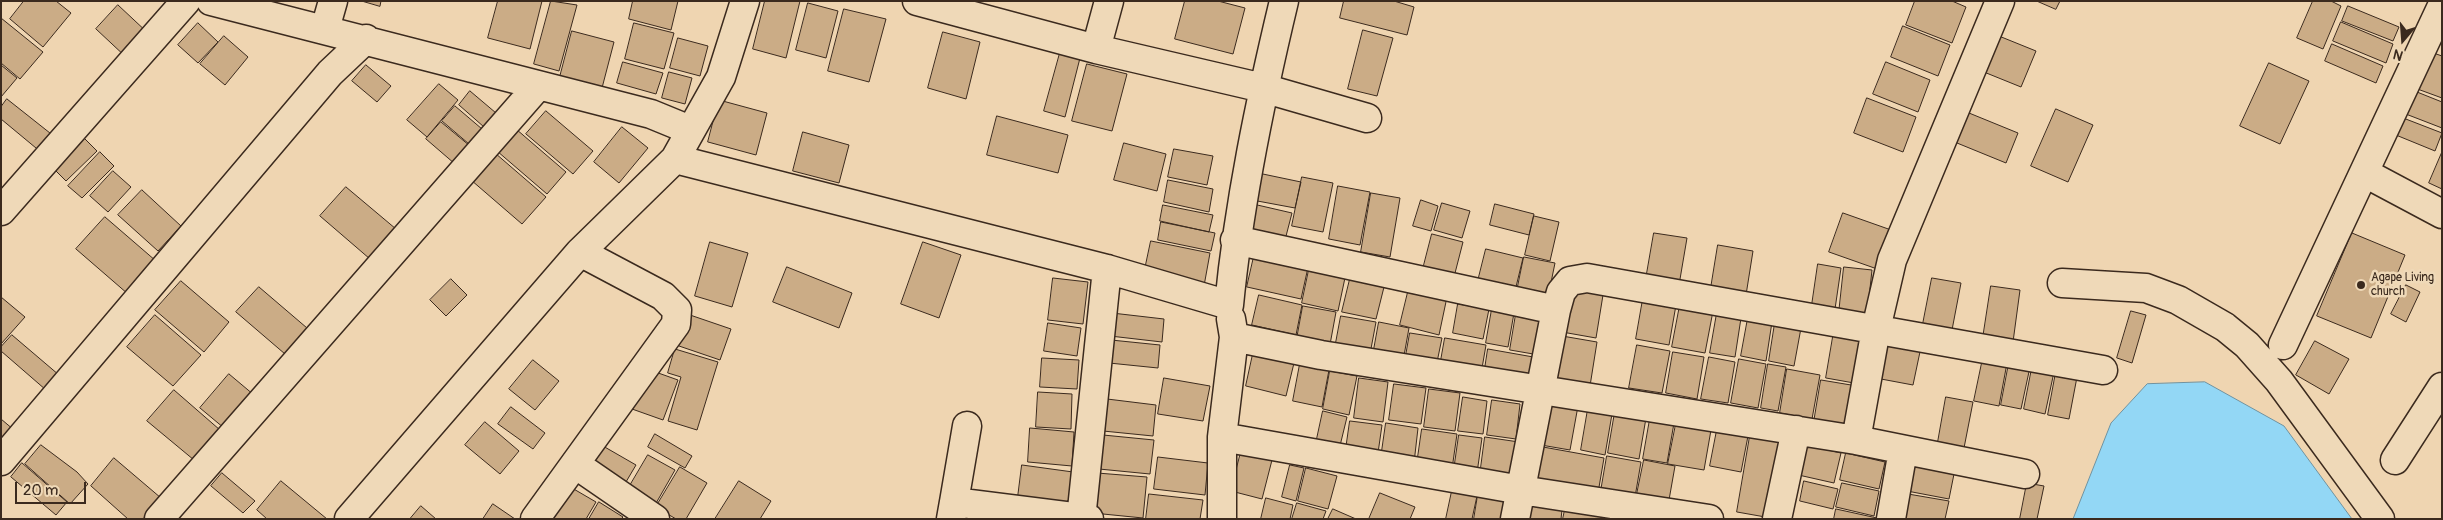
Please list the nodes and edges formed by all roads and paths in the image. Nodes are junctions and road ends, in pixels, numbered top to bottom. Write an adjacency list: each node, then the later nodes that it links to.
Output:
1 (186, 1): 20 (street)
2 (211, 1): 10 (street)
3 (333, 1): 10 (street)
4 (745, 1): 17 (street)
5 (1109, 1): 13 (street)
6 (1284, 1): 15 (street)
7 (2000, 1): 28 (street)
8 (929, 2): 13 (street)
9 (2442, 6): 11 (street)
10 (326, 29): 12 (street)
11 (2435, 38): 19 (street)
12 (366, 39): 14 (street); 40 (street)
13 (1096, 49): 15 (street)
14 (538, 86): 17 (street); 47 (street)
15 (1263, 88): 16 (street); 22 (street)
16 (1367, 118)
17 (690, 130): 18 (street)
18 (675, 159): 23 (street); 24 (street)
19 (2365, 173): 21 (street); 30 (street)
20 (1, 211)
21 (2442, 214)
22 (1235, 240): 26 (street); 27 (street)
23 (580, 252): 41 (street); 48 (street)
24 (1107, 269): 26 (street); 46 (street)
25 (2062, 283): 56 (street)
26 (1229, 305): 29 (street)
27 (1556, 310): 28 (street); 33 (street)
28 (1876, 329): 31 (street); 37 (street)
29 (1234, 337): 33 (street); 36 (street)
30 (2283, 345)
31 (2102, 370)
32 (2442, 387): 39 (street)
33 (1540, 388): 35 (street); 43 (street)
34 (967, 426): 44 (street)
35 (1796, 430): 37 (street); 54 (street)
36 (1222, 437): 43 (street); 51 (street)
37 (1856, 440): 38 (street)
38 (1903, 450): 42 (street); 55 (street)
39 (2395, 460)
40 (1, 461)
41 (575, 464): 49 (street); 50 (street)
42 (2025, 474)
43 (1521, 490): 45 (street); 52 (street)
44 (952, 511): 46 (street)
45 (1608, 511): 53 (street)
46 (1084, 518)
47 (159, 519)
48 (349, 519)
49 (535, 519)
50 (655, 519)
51 (1222, 519)
52 (1515, 519)
53 (1709, 519)
54 (1777, 519)
55 (1891, 519)
56 (2380, 519)

